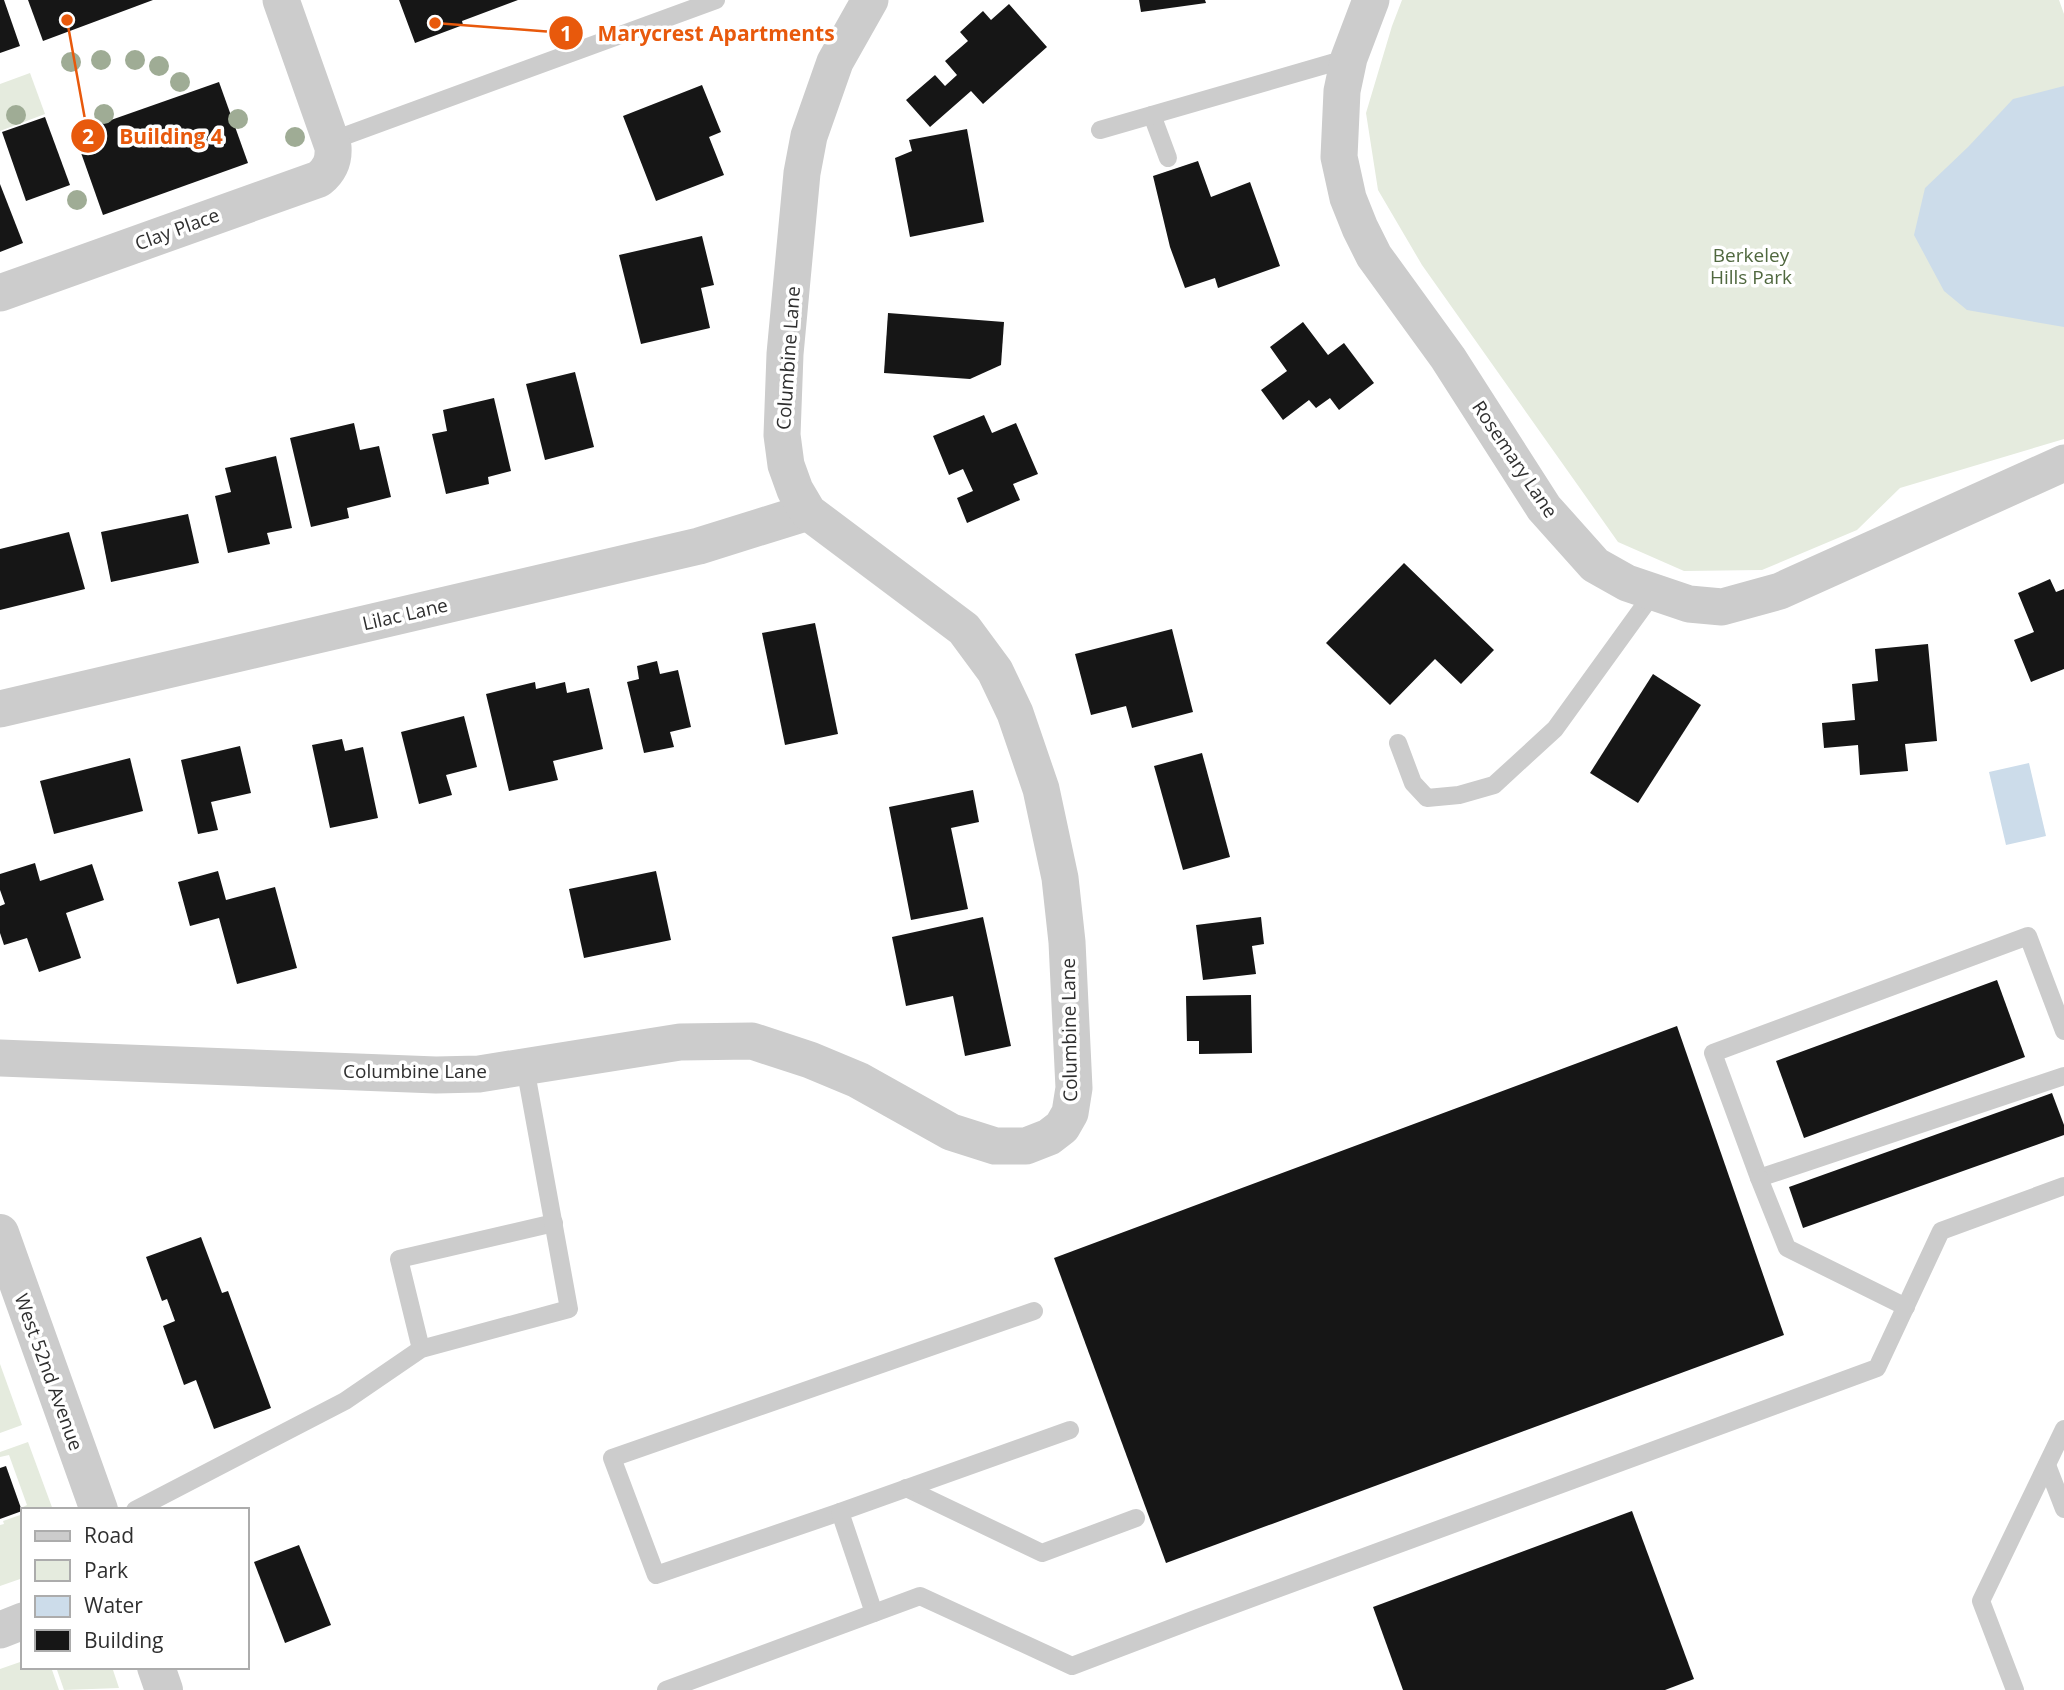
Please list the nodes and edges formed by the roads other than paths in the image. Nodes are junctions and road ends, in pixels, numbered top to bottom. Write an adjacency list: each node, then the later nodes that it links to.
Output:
1 (281, 0): 8 (street)
2 (716, 0): 8 (lane)
3 (870, 0): 12 (street, Columbine Lane)
4 (1371, 0): 5 (street, Rosemary Lane)
5 (1349, 58): 6 (lane); 13 (street, Rosemary Lane)
6 (1152, 115): 7 (lane); 9 (lane)
7 (1100, 130)
8 (332, 144): 10 (street, Clay Place)
9 (1168, 158)
10 (0, 293)
11 (2064, 463): 13 (street, Rosemary Lane)
12 (808, 512): 14 (street, Lilac Lane); 18 (street, Columbine Lane)
13 (1654, 592): 15 (lane)
14 (0, 709)
15 (1398, 743)
16 (2064, 1031): 20 (lane)
17 (0, 1058): 18 (street, Columbine Lane)
18 (525, 1067): 22 (lane)
19 (2064, 1076): 20 (lane)
20 (1759, 1178): 24 (lane)
21 (2064, 1186): 24 (lane)
22 (554, 1223): 26 (lane); 26 (lane)
23 (0, 1233): 31 (street, West 52nd Avenue)
24 (1906, 1307): 36 (lane)
25 (1034, 1311): 34 (lane)
26 (421, 1349): 32 (lane)
27 (2064, 1429): 29 (lane)
28 (1070, 1430): 30 (lane)
29 (2047, 1465): 33 (lane); 43 (lane)
30 (906, 1488): 34 (lane); 35 (lane)
31 (98, 1508)
32 (139, 1508)
33 (2064, 1509)
34 (840, 1512): 36 (lane)
35 (1136, 1518)
36 (874, 1613): 40 (lane)
37 (21, 1622): 38 (street)
38 (0, 1630)
39 (157, 1669): 41 (street)
40 (686, 1687): 42 (lane)
41 (164, 1690)
42 (666, 1690)
43 (2015, 1690)

